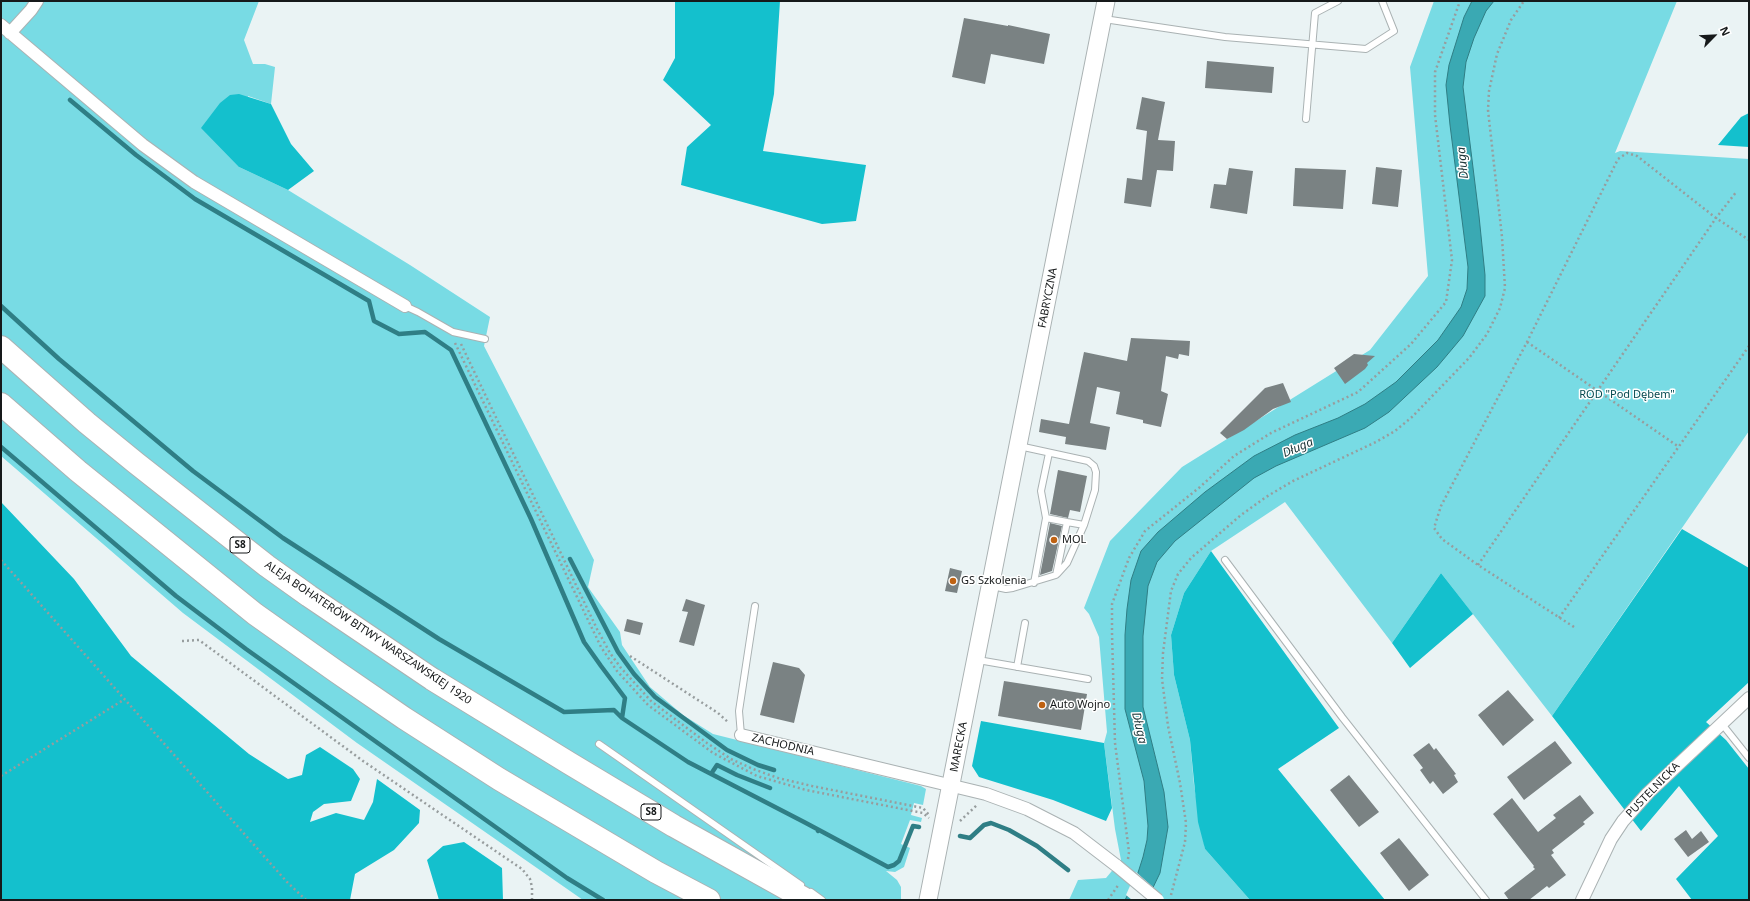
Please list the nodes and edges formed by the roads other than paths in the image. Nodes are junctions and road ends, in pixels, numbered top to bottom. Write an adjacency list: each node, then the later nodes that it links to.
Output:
1 (37, 1): 6 (street)
2 (1106, 1): 5 (street, FABRYCZNA)
3 (1338, 1): 7 (lane)
4 (1382, 1): 7 (lane)
5 (1102, 19): 7 (lane); 13 (street, FABRYCZNA)
6 (6, 29): 9 (street)
7 (1311, 44): 8 (lane)
8 (1306, 118)
9 (406, 306): 10 (lane)
10 (485, 339)
11 (1, 347): 34 (highway, ALEJA BOHATERÓW BITWY WARSZAWSKIEJ 1920 / S8)
12 (1, 404): 33 (highway)
13 (1018, 446): 14 (lane); 21 (street, FABRYCZNA)
14 (1049, 453): 15 (lane); 17 (lane)
15 (1046, 518): 16 (lane); 20 (lane)
16 (1067, 522): 17 (lane); 19 (lane)
17 (1084, 525): 19 (lane)
18 (1225, 560): 38 (lane)
19 (1056, 575): 20 (lane)
20 (1034, 583): 21 (lane)
21 (990, 590): 24 (street, MARECKA)
22 (755, 606): 29 (lane, ZACHODNIA)
23 (1025, 623): 25 (lane)
24 (976, 660): 25 (lane); 32 (street, MARECKA)
25 (1017, 668): 26 (lane)
26 (1088, 679)
27 (1749, 698): 28 (street, PUSTELNICKA)
28 (1722, 724): 31 (lane); 39 (street, PUSTELNICKA)
29 (741, 735): 32 (street, ZACHODNIA)
30 (598, 744): 35 (lane)
31 (1749, 758)
32 (952, 784): 36 (street, MARECKA); 37 (street, ZACHODNIA, bridge)
33 (709, 900)
34 (807, 900)
35 (822, 900)
36 (928, 900)
37 (1158, 900)
38 (1486, 900)
39 (1582, 900)

